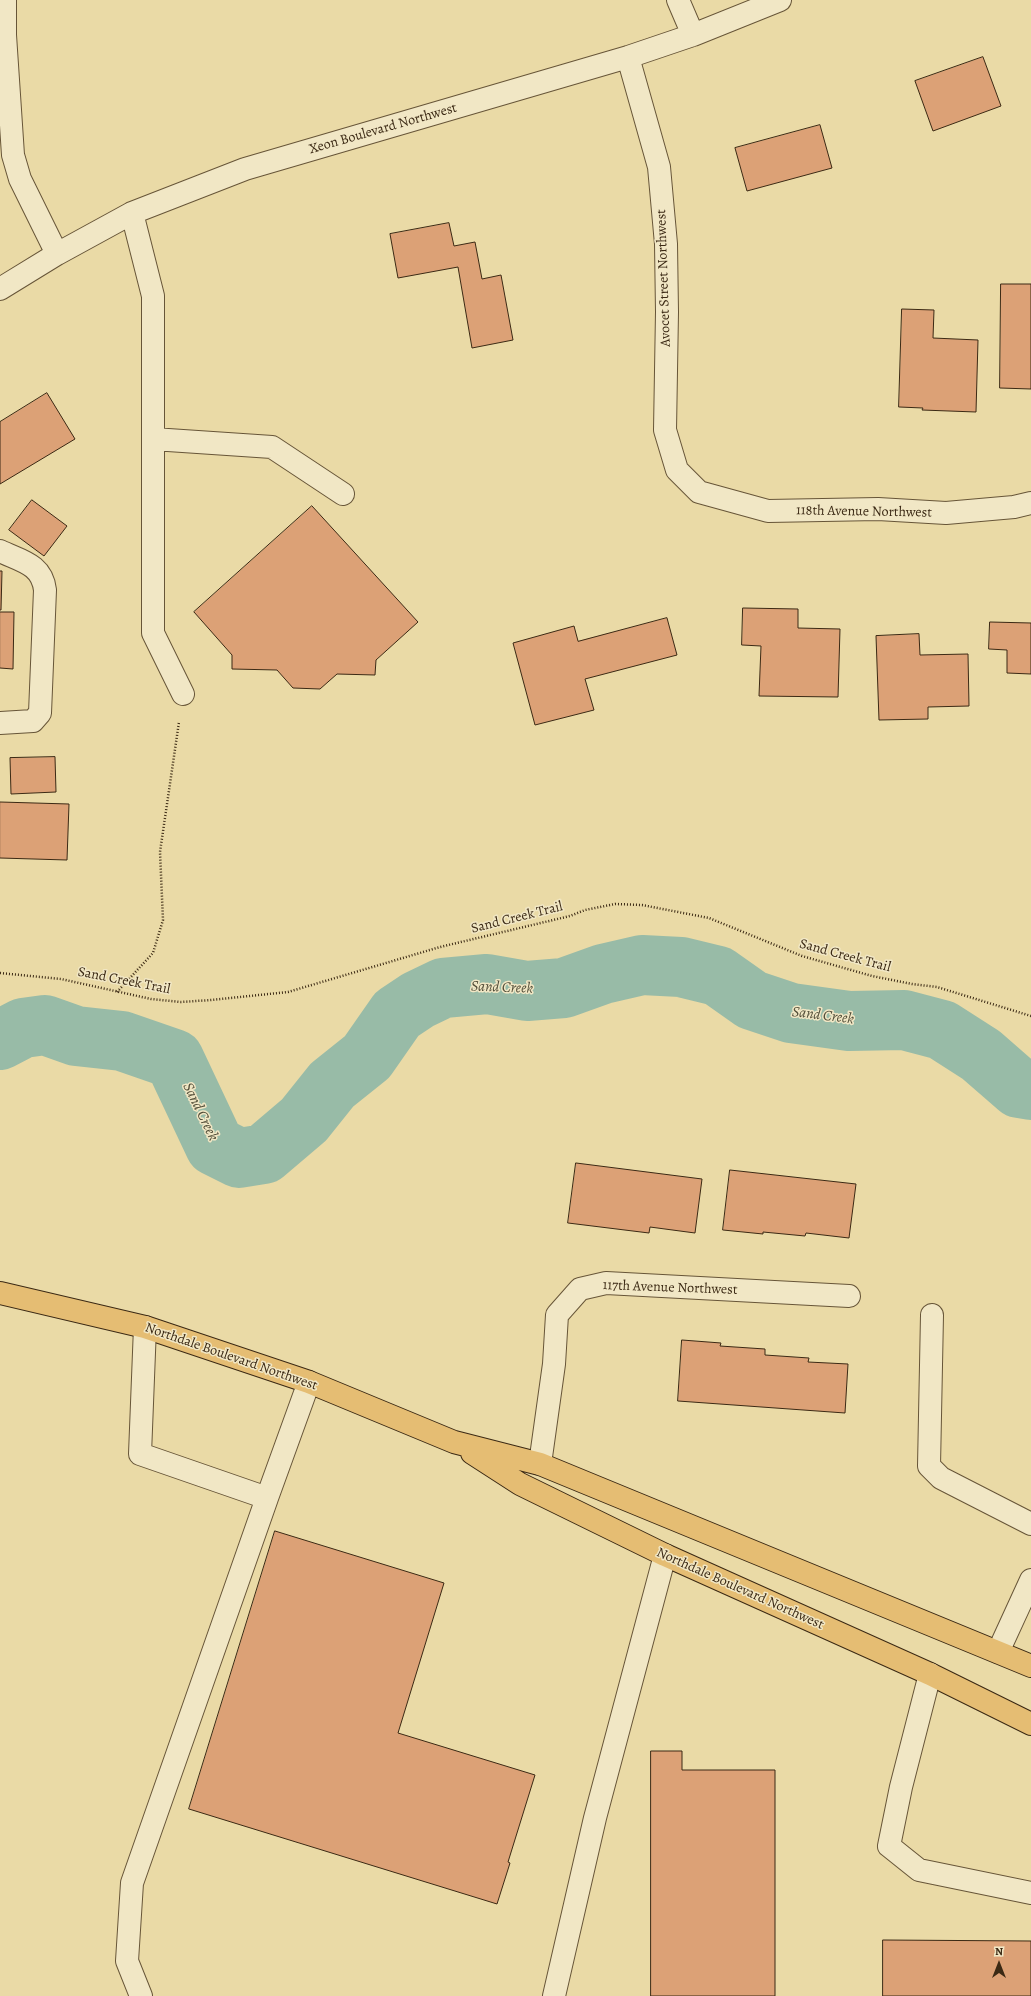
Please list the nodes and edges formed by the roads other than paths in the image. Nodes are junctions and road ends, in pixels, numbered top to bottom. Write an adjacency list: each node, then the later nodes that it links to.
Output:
1 (5, 0): 7 (street)
2 (678, 0): 4 (street)
3 (780, 0): 4 (street, Xeon Boulevard Northwest)
4 (692, 35): 5 (street, Xeon Boulevard Northwest)
5 (628, 57): 6 (street, Xeon Boulevard Northwest); 10 (street, Avocet Street Northwest)
6 (132, 213): 7 (street, Xeon Boulevard Northwest); 9 (street)
7 (57, 254): 8 (street, Xeon Boulevard Northwest)
8 (0, 289)
9 (153, 439): 11 (street); 14 (street)
10 (699, 492): 12 (street, 118th Avenue Northwest)
11 (343, 494)
12 (1031, 503)
13 (0, 551): 15 (street)
14 (183, 694)
15 (0, 723)
16 (0, 1293): 19 (main road, Northdale Boulevard Northwest)
17 (849, 1296): 22 (street, 117th Avenue Northwest)
18 (932, 1315): 24 (street)
19 (146, 1327): 20 (main road, Northdale Boulevard Northwest); 23 (street)
20 (309, 1382): 21 (main road, Northdale Boulevard Northwest); 23 (street)
21 (454, 1442): 22 (main road, Northdale Boulevard Northwest); 25 (main road, Northdale Boulevard Northwest)
22 (540, 1464): 27 (main road, Northdale Boulevard Northwest)
23 (268, 1498): 32 (street)
24 (1031, 1524)
25 (665, 1555): 29 (main road, Northdale Boulevard Northwest); 33 (street)
26 (1031, 1580): 27 (street)
27 (998, 1652): 28 (main road, Northdale Boulevard Northwest)
28 (1031, 1666)
29 (930, 1674): 30 (main road, Northdale Boulevard Northwest); 31 (street)
30 (1031, 1724)
31 (1031, 1894)
32 (141, 1996)
33 (554, 1996)

